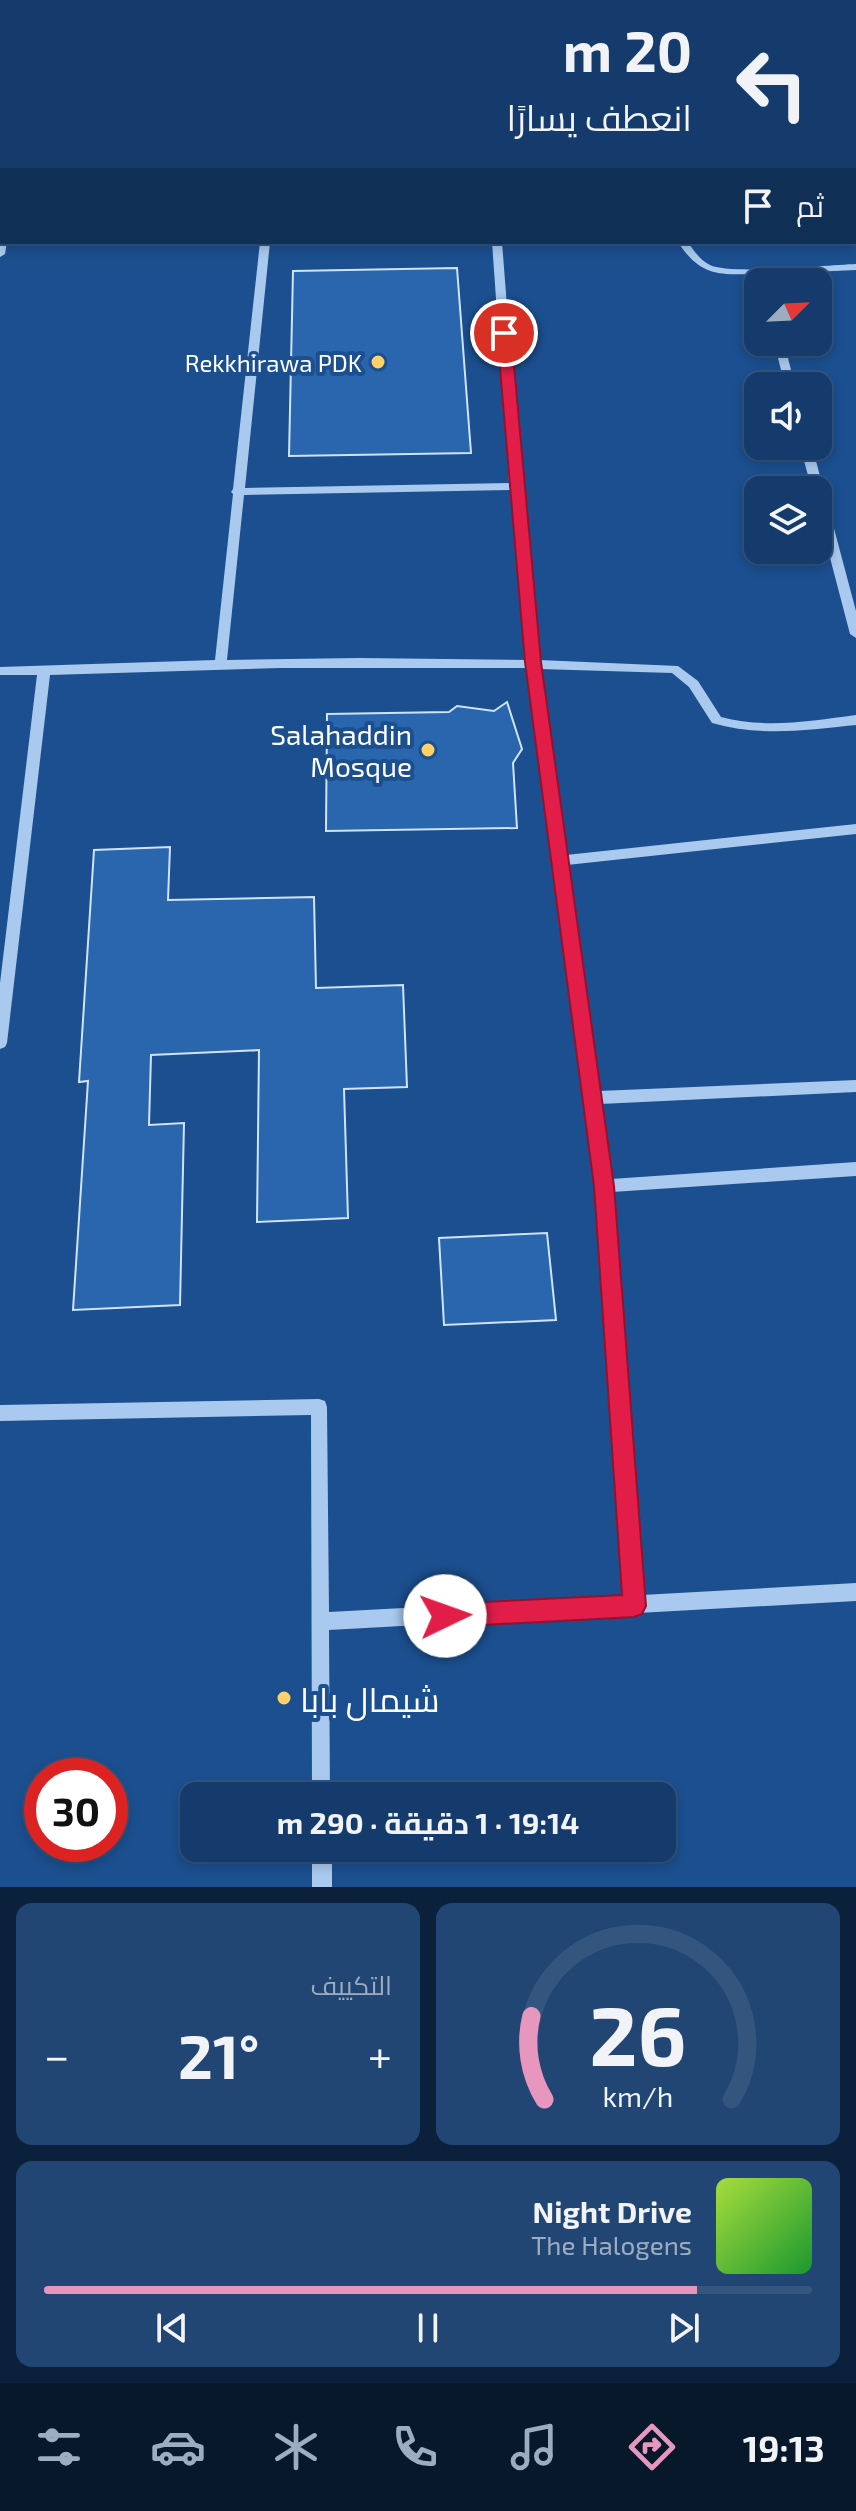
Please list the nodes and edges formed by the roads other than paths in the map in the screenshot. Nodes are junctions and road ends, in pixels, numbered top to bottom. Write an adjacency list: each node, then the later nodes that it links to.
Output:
1 (265, 244): 8 (street)
2 (497, 244): 7 (street)
3 (684, 244): 6 (street)
4 (856, 267): 5 (street)
5 (832, 270)
6 (744, 275)
7 (515, 486): 8 (street); 11 (street)
8 (237, 492): 12 (street)
9 (832, 543): 10 (street)
10 (856, 634)
11 (533, 662): 12 (street); 15 (street); 17 (street)
12 (221, 663): 14 (street)
13 (0, 671): 14 (street)
14 (44, 671): 18 (street)
15 (856, 720)
16 (856, 829): 17 (street)
17 (558, 861): 20 (street)
18 (0, 1043)
19 (856, 1086): 20 (street)
20 (593, 1098): 22 (street)
21 (856, 1169): 22 (street)
22 (604, 1186): 25 (street)
23 (0, 1413): 26 (street)
24 (856, 1592): 25 (street)
25 (634, 1606): 26 (street)
26 (319, 1622): 27 (street)
27 (321, 1782)
28 (322, 1862): 29 (street)
29 (322, 1887)

